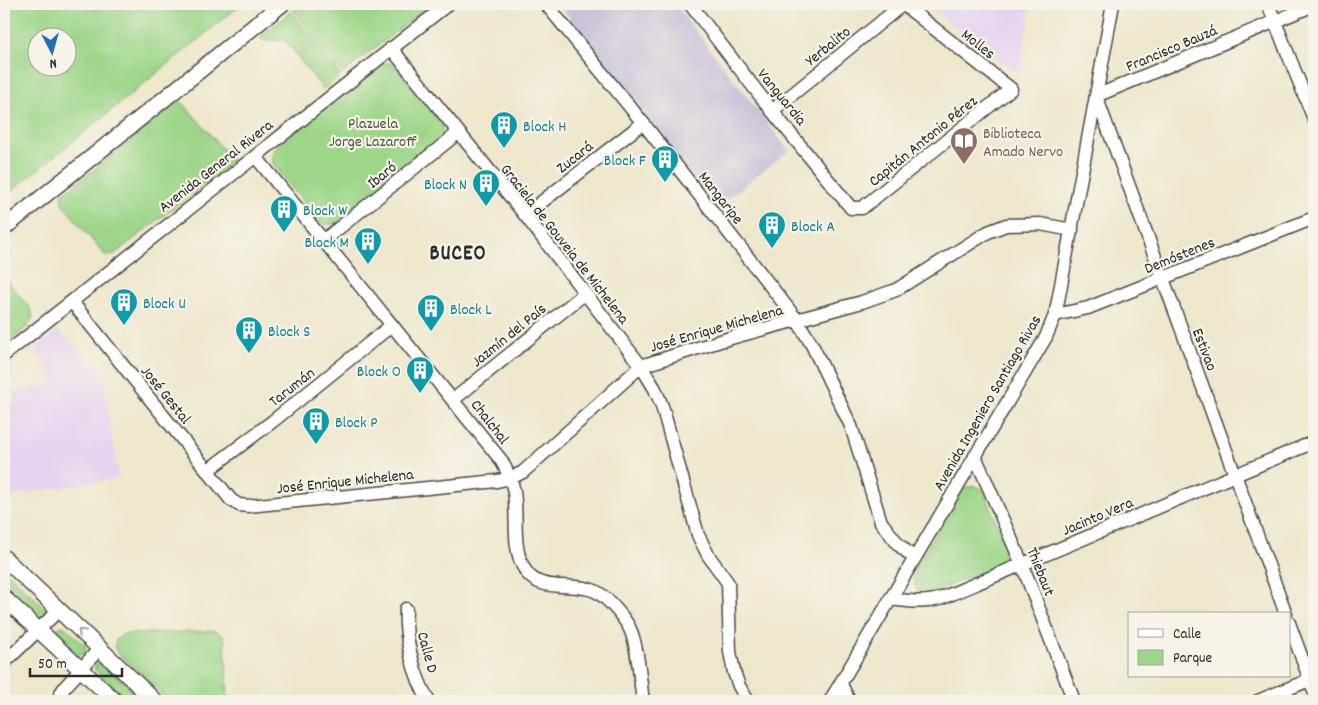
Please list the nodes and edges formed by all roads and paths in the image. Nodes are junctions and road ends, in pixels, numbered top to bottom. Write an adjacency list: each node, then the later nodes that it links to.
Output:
1 (282, 4): 21 (main road)
2 (448, 4): 10 (street, Avenida General Rivera)
3 (546, 4): 15 (street, Mangaripe)
4 (690, 4): 13 (street, Vanguardia)
5 (903, 4): 11 (street, Molles); 13 (street, Yerbalito)
6 (1113, 4): 12 (street, Avenida Ingeniero Santiago Rivas)
7 (1268, 4): 9 (street)
8 (1314, 5): 9 (street, Francisco Bauzá)
9 (1275, 22): 12 (street, Francisco Bauzá); 14 (street)
10 (391, 48): 16 (street, Graciela de Gouveia de Michelena); 17 (street, Avenida General Rivera)
11 (1011, 90): 18 (street, Capitán Antonio Pérez)
12 (1096, 96): 22 (street, Avenida Ingeniero Santiago Rivas); 24 (street, Estivao)
13 (772, 111): 18 (street, Vanguardia)
14 (1314, 119)
15 (643, 123): 19 (street, Zucará); 28 (street, Mangaripe)
16 (458, 133): 19 (street, Graciela de Gouveia de Michelena); 23 (street, Ibaró)
17 (256, 157): 23 (street, Chalchal); 26 (street, Avenida General Rivera)
18 (852, 208)
19 (525, 215): 25 (street, Graciela de Gouveia de Michelena)
20 (1314, 218): 24 (street, Demóstenes)
21 (4, 228)
22 (1072, 230): 27 (street, Avenida Ingeniero Santiago Rivas); 28 (street, José Enrique Michelena)
23 (324, 240): 29 (street, Chalchal)
24 (1162, 278): 27 (street, Demóstenes); 36 (street, Estivao)
25 (584, 294): 31 (street, Graciela de Gouveia de Michelena); 32 (street, Jazmín del País)
26 (72, 302): 30 (street, Avenida General Rivera); 35 (street, José Gestal)
27 (1055, 315): 34 (street, Avenida Ingeniero Santiago Rivas)
28 (797, 320): 31 (street, José Enrique Michelena); 40 (street, Mangaripe)
29 (392, 325): 32 (street, Chalchal); 35 (street, Tarumán)
30 (4, 355)
31 (641, 366): 37 (street, José Enrique Michelena); 59 (street, Graciela de Gouveia de Michelena)
32 (453, 400): 37 (street, Chalchal)
33 (1314, 442): 36 (street, Jacinto Vera)
34 (975, 456): 40 (street, Avenida Ingeniero Santiago Rivas); 41 (street, Thiebaut)
35 (208, 471): 38 (street, José Gestal)
36 (1236, 475): 41 (street, Jacinto Vera); 46 (street, Estivao)
37 (510, 478): 38 (street, José Enrique Michelena); 58 (street, Chalchal)
38 (239, 505)
39 (4, 558): 45 (main road)
40 (914, 558): 43 (street, Avenida Ingeniero Santiago Rivas)
41 (1022, 564): 43 (street, Jacinto Vera); 62 (street, Thiebaut)
42 (4, 598): 48 (main road)
43 (890, 599): 53 (street, Avenida Ingeniero Santiago Rivas)
44 (406, 609): 57 (street, Calle D)
45 (59, 610): 48 (street); 49 (main road, one-way to 45)
46 (1285, 612)
47 (1290, 625): 52 (street)
48 (38, 630): 50 (street); 51 (main road)
49 (99, 649): 51 (street); 56 (main road)
50 (4, 663)
51 (81, 670): 54 (street); 55 (main road)
52 (1313, 683): 63 (street)
53 (841, 684): 60 (street, Avenida Ingeniero Santiago Rivas); 61 (street)
54 (58, 701)
55 (115, 701)
56 (155, 701)
57 (429, 701)
58 (643, 701)
59 (748, 701)
60 (830, 701)
61 (849, 701)
62 (1074, 701)
63 (1258, 701)

